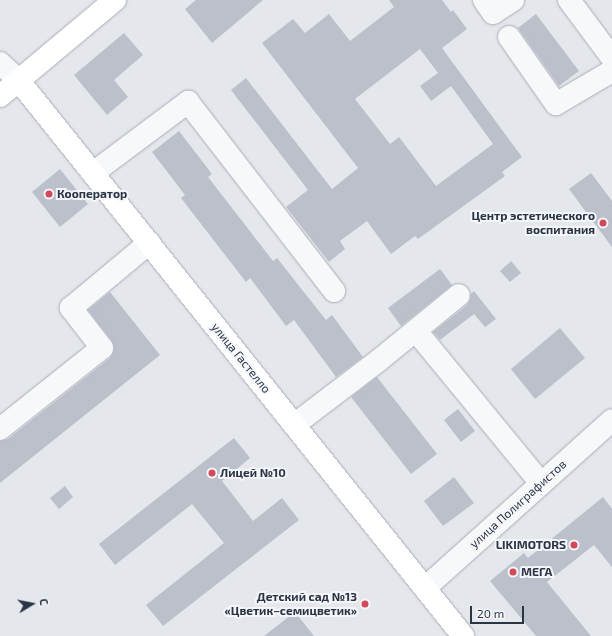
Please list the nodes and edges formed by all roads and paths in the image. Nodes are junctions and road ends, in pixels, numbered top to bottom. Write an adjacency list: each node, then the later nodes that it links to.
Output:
1 (115, 0): 9 (main road)
2 (484, 0): 3 (street)
3 (513, 0)
4 (569, 0): 6 (street)
5 (509, 37): 8 (street)
6 (612, 58)
7 (0, 63): 9 (street)
8 (612, 71)
9 (19, 80): 10 (main road); 11 (main road, улица Гастелло)
10 (0, 96)
11 (93, 173): 12 (main road, улица Гастелло); 13 (street)
12 (149, 243): 17 (main road, улица Гастелло); 18 (street)
13 (334, 291)
14 (459, 295): 15 (street)
15 (416, 331): 17 (street); 19 (street)
16 (612, 420): 19 (street, улица Полиграфистов)
17 (294, 425): 20 (main road, улица Гастелло)
18 (0, 429)
19 (541, 483): 20 (street, улица Полиграфистов)
20 (425, 588): 21 (main road, улица Гастелло)
21 (463, 636)

